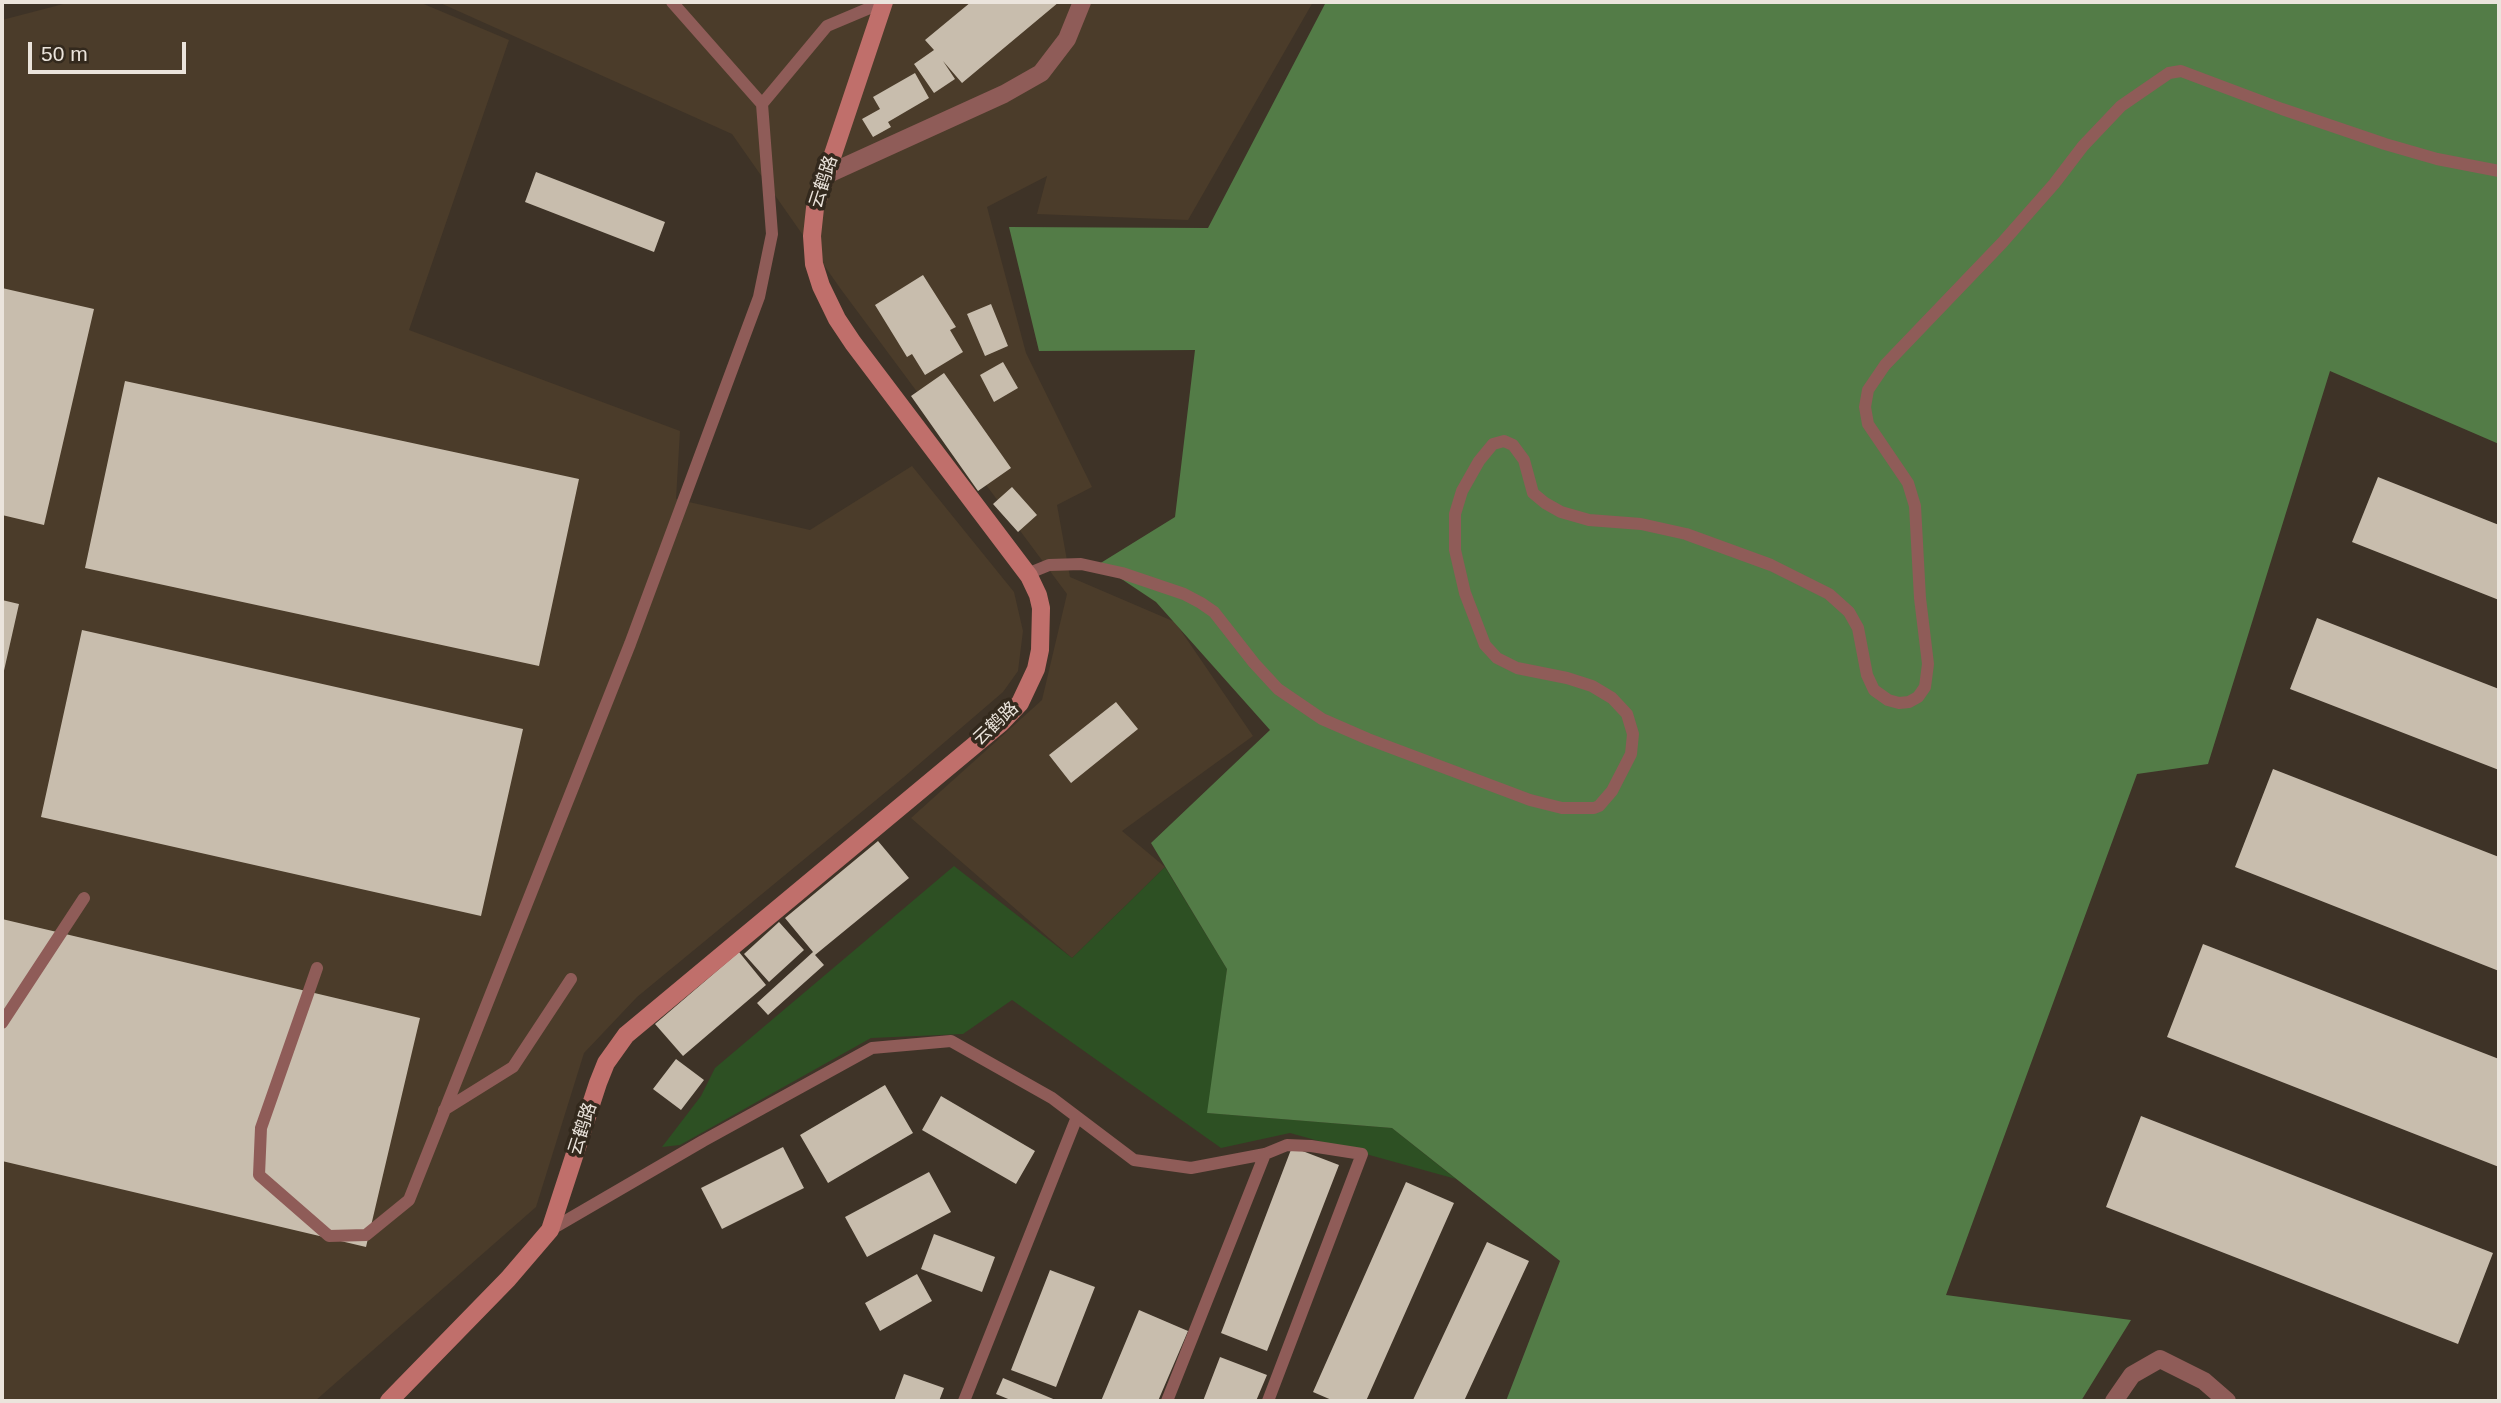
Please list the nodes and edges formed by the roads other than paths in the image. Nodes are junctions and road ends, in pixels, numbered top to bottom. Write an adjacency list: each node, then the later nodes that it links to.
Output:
1 (672, 2): 4 (lane)
2 (884, 2): 4 (lane); 6 (street, 云鹤路)
3 (1082, 2): 6 (street)
4 (762, 104): 12 (lane)
5 (2499, 171): 7 (lane)
6 (826, 175): 7 (street, 云鹤路)
7 (1027, 574): 15 (street, 云鹤路)
8 (84, 898): 11 (lane)
9 (317, 968): 12 (lane)
10 (571, 979): 12 (lane)
11 (2, 1023)
12 (444, 1110)
13 (1077, 1117): 14 (lane); 15 (lane); 17 (lane)
14 (1265, 1154): 18 (lane); 19 (lane)
15 (550, 1230): 16 (street)
16 (389, 1401)
17 (964, 1401)
18 (1167, 1401)
19 (1268, 1401)
20 (2114, 1401): 21 (street)
21 (2227, 1401)

